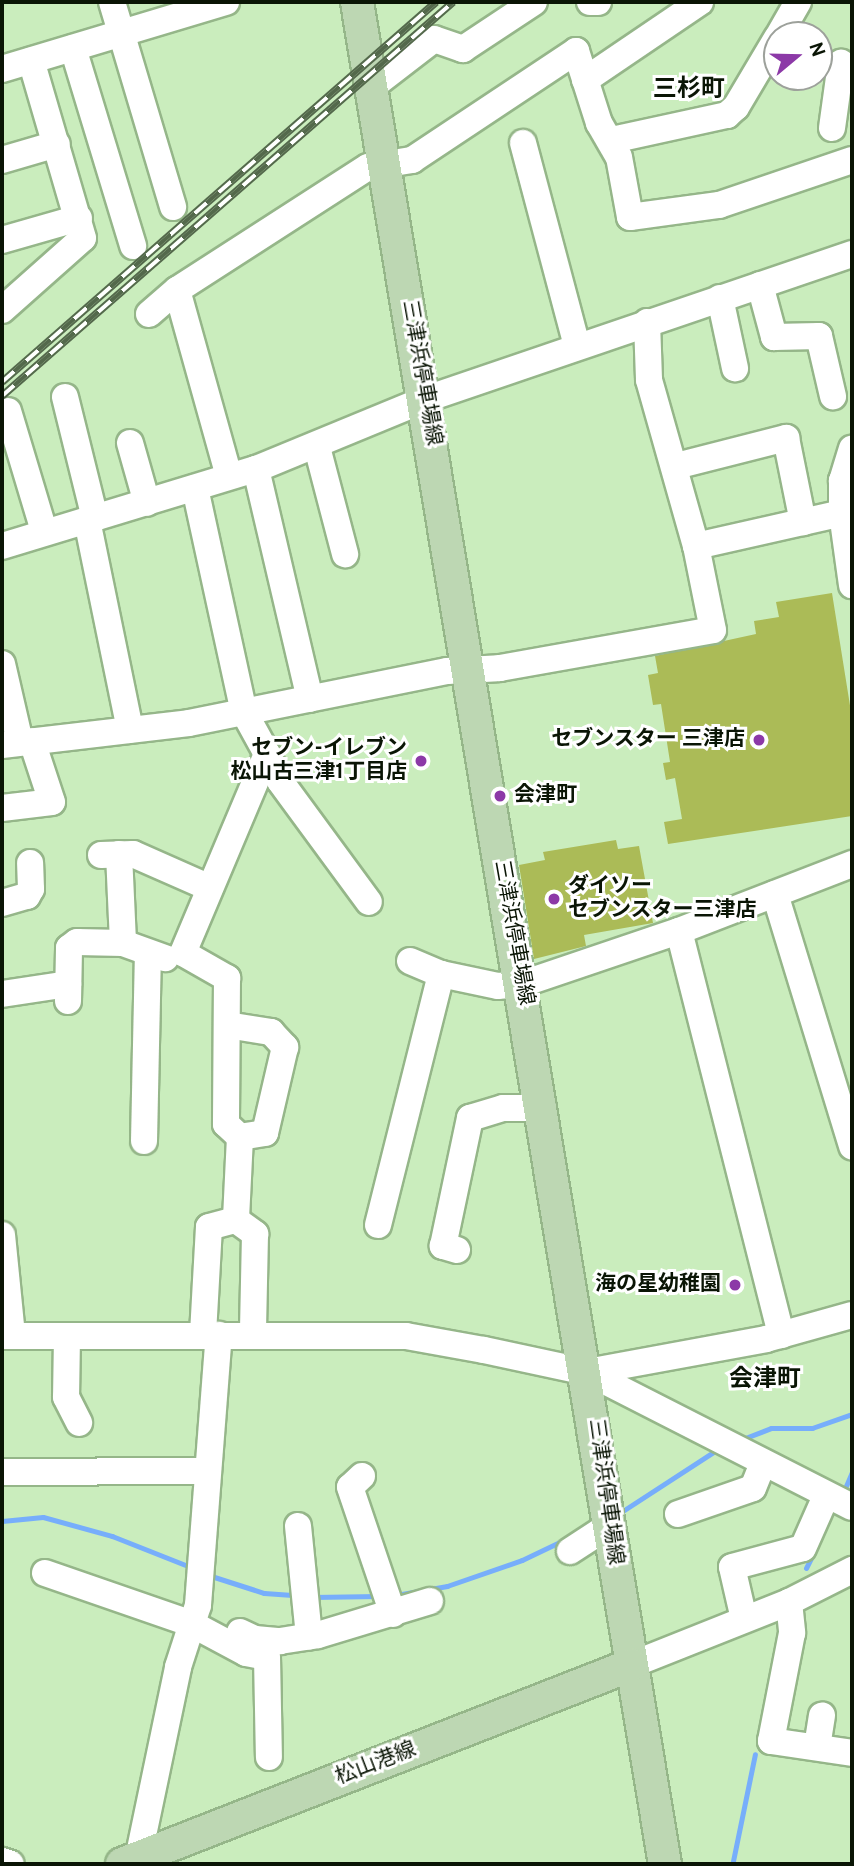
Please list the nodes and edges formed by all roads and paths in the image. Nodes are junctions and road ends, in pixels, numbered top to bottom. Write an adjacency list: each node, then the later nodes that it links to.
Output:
1 (112, 2): 10 (street)
2 (226, 2): 10 (street)
3 (357, 2): 17 (main road, 三津浜停車場線)
4 (534, 2): 17 (street)
5 (590, 2): 6 (street)
6 (598, 2)
7 (798, 2): 9 (street)
8 (685, 6): 16 (street)
9 (787, 21)
10 (121, 33): 11 (street); 25 (street)
11 (74, 48): 12 (street); 28 (street)
12 (31, 60): 15 (street); 20 (street)
13 (763, 61): 19 (street)
14 (841, 63): 18 (street)
15 (2, 69)
16 (585, 80): 19 (street); 24 (street)
17 (373, 86): 24 (main road, 三津浜停車場線)
18 (837, 127)
19 (612, 140): 23 (street)
20 (57, 144): 22 (street); 26 (street)
21 (523, 144): 36 (street)
22 (2, 160)
23 (852, 160)
24 (385, 166): 31 (street); 40 (main road, 三津浜停車場線)
25 (173, 207)
26 (79, 218): 27 (street); 33 (street)
27 (2, 240)
28 (133, 246)
29 (852, 254): 30 (street)
30 (760, 285): 32 (street); 38 (street)
31 (177, 290): 34 (street); 47 (street)
32 (720, 298): 35 (street); 37 (street)
33 (2, 310)
34 (149, 314)
35 (647, 322): 36 (street); 45 (street)
36 (577, 346): 40 (street)
37 (735, 368)
38 (833, 396)
39 (65, 397): 52 (street)
40 (426, 399): 43 (street); 60 (main road, 三津浜停車場線)
41 (8, 411): 54 (street)
42 (130, 443): 50 (street)
43 (317, 447): 46 (street); 57 (street)
44 (852, 448): 48 (street)
45 (676, 466): 53 (street); 56 (street)
46 (256, 468): 47 (street); 61 (street)
47 (229, 476): 49 (street)
48 (847, 479): 51 (street)
49 (195, 488): 50 (street); 62 (street)
50 (147, 503): 52 (street)
51 (842, 513): 53 (street); 58 (street)
52 (91, 519): 54 (street); 63 (street)
53 (803, 522): 56 (street)
54 (44, 531): 55 (street)
55 (2, 546)
56 (696, 546): 60 (street)
57 (345, 554)
58 (852, 585)
59 (2, 664): 64 (street)
60 (468, 670): 61 (street); 79 (main road, 三津浜停車場線)
61 (310, 698): 62 (street)
62 (244, 712): 63 (street); 65 (street)
63 (130, 730): 64 (street)
64 (18, 743): 66 (street)
65 (267, 754): 69 (street); 71 (street)
66 (2, 808)
67 (30, 863): 72 (street)
68 (852, 864): 70 (street)
69 (210, 888): 74 (street); 75 (street)
70 (775, 894): 73 (street); 85 (street)
71 (369, 902)
72 (2, 903)
73 (679, 931): 79 (street); 94 (street)
74 (123, 943): 76 (street); 80 (street)
75 (183, 953): 76 (street); 81 (street)
76 (148, 955): 84 (street)
77 (410, 961): 78 (street)
78 (441, 974): 79 (street); 87 (street)
79 (522, 984): 82 (main road, 三津浜停車場線)
80 (2, 994)
81 (228, 1026): 83 (street); 83 (street)
82 (543, 1108): 89 (street); 96 (main road, 三津浜停車場線)
83 (240, 1137): 86 (street)
84 (144, 1141)
85 (852, 1146)
86 (236, 1220): 91 (street); 92 (street)
87 (378, 1225)
88 (2, 1235): 93 (street)
89 (457, 1250)
90 (852, 1315): 94 (street)
91 (253, 1333): 92 (street); 96 (street)
92 (211, 1334): 95 (street); 99 (street)
93 (7, 1335): 95 (street)
94 (781, 1335): 96 (street)
95 (67, 1336): 97 (street)
96 (587, 1372): 98 (street); 105 (main road, 三津浜停車場線)
97 (79, 1423)
98 (763, 1463): 102 (street); 104 (street)
99 (206, 1471): 100 (street); 113 (street)
100 (2, 1472)
101 (362, 1476): 112 (street)
102 (826, 1496): 103 (street); 114 (street)
103 (852, 1507)
104 (678, 1514)
105 (609, 1519): 107 (street); 116 (main road, 三津浜停車場線)
106 (298, 1526): 115 (street)
107 (570, 1551)
108 (852, 1570): 111 (street)
109 (46, 1573): 113 (street)
110 (430, 1601): 112 (street)
111 (789, 1602): 114 (street); 118 (street)
112 (393, 1614): 115 (street)
113 (195, 1615): 115 (street); 120 (street); 122 (street)
114 (744, 1619): 116 (street)
115 (309, 1636)
116 (631, 1665): 122 (main road, 松山港線); 124 (main road, 三津浜停車場線)
117 (822, 1715): 118 (street)
118 (817, 1747): 119 (street)
119 (852, 1753)
120 (269, 1757)
121 (2, 1861): 123 (street)
122 (133, 1862)
123 (10, 1864)
124 (665, 1864)

